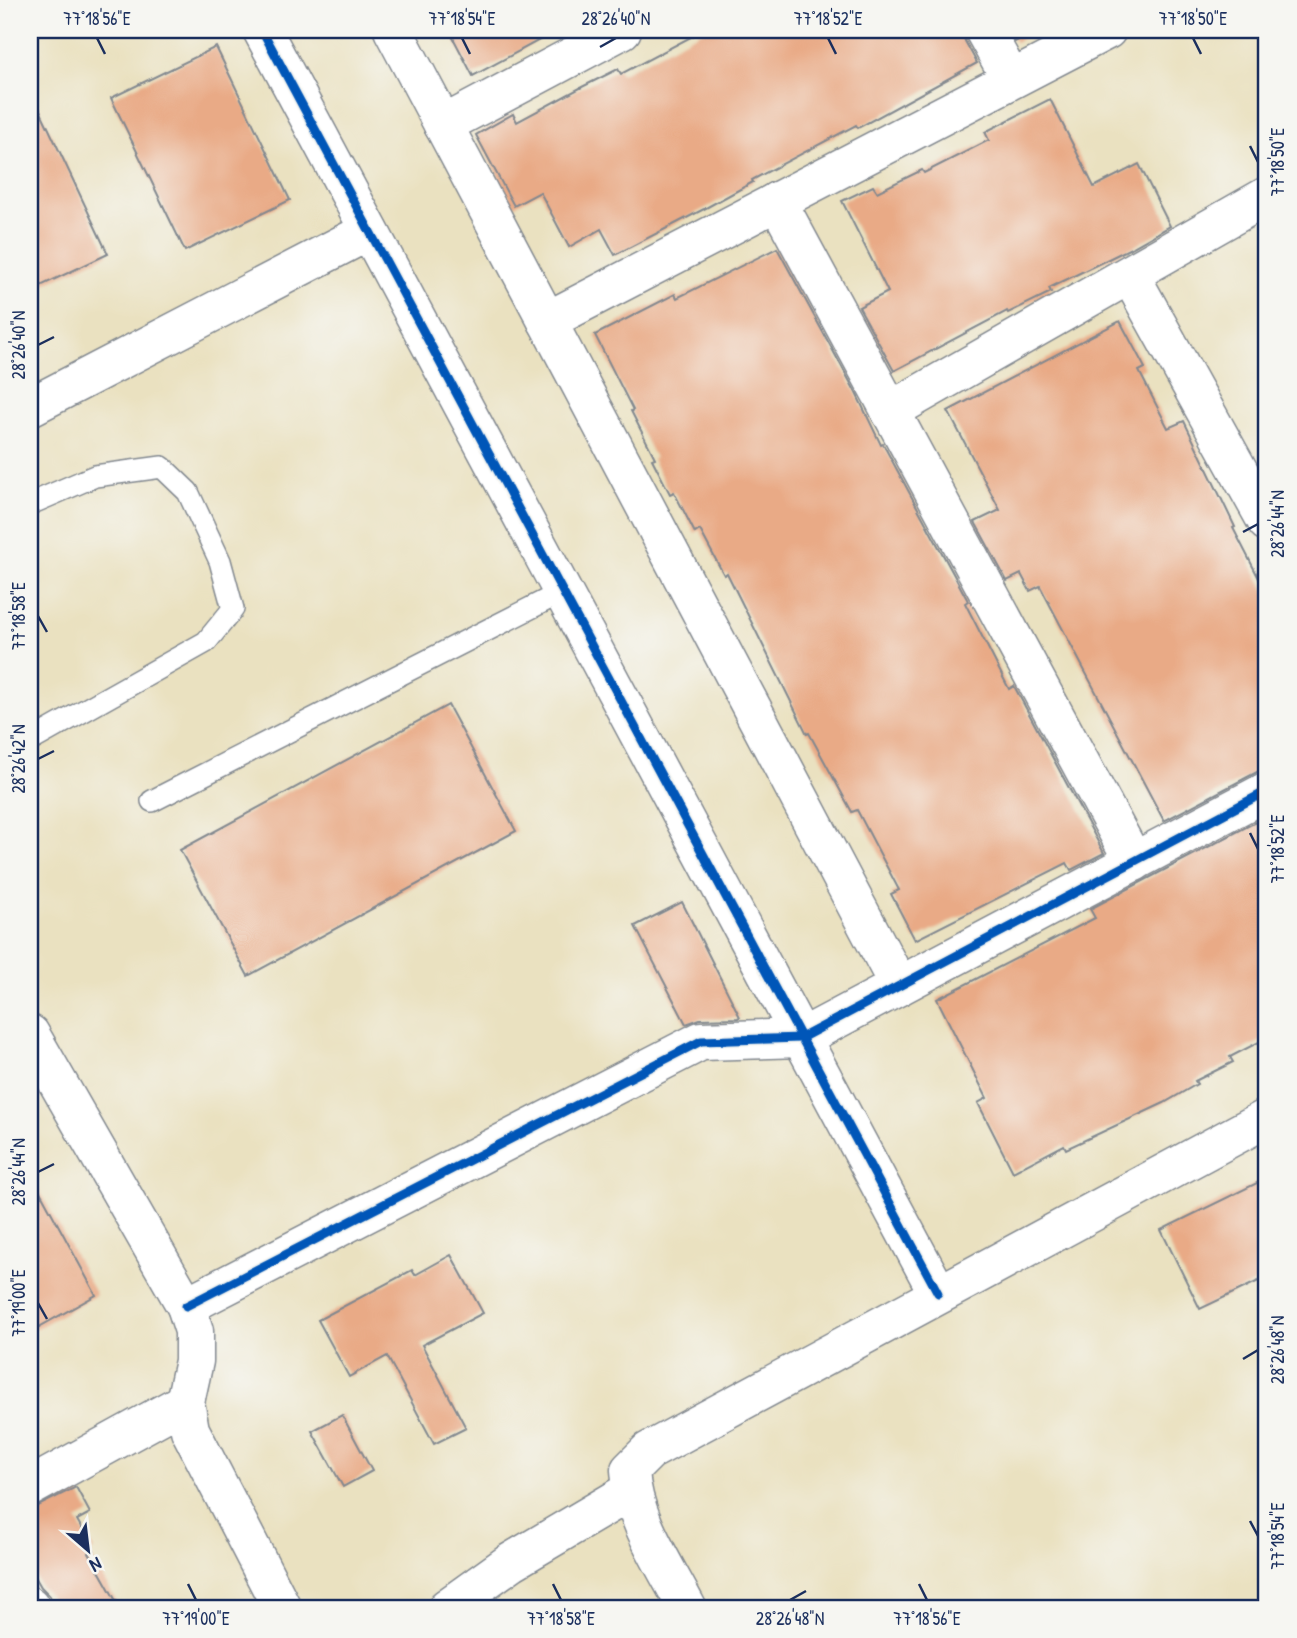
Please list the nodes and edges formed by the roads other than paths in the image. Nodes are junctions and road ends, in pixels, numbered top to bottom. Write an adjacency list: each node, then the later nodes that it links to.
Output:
1 (262, 30): 10 (street)
2 (393, 30): 7 (street)
3 (622, 30): 7 (street)
4 (984, 30): 6 (street)
5 (1107, 30): 6 (street)
6 (1012, 79): 9 (street)
7 (443, 125): 12 (street)
8 (1267, 196): 11 (street)
9 (777, 201): 12 (street); 14 (street)
10 (369, 231): 13 (street); 17 (street)
11 (1130, 275): 14 (street); 16 (street)
12 (547, 321): 22 (street)
13 (30, 407)
14 (890, 411): 21 (street)
15 (30, 504): 18 (lane)
16 (1267, 522)
17 (562, 592): 20 (lane); 24 (street)
18 (30, 741)
19 (1267, 791): 21 (street)
20 (152, 801)
21 (1134, 862): 22 (street)
22 (899, 986): 24 (street)
23 (30, 1034): 27 (street)
24 (801, 1038): 26 (street); 27 (street)
25 (1267, 1118): 26 (street)
26 (938, 1293): 30 (street)
27 (186, 1306): 28 (street)
28 (185, 1402): 29 (street); 31 (street)
29 (30, 1487)
30 (631, 1491): 32 (street); 33 (street)
31 (282, 1608)
32 (447, 1608)
33 (687, 1608)

